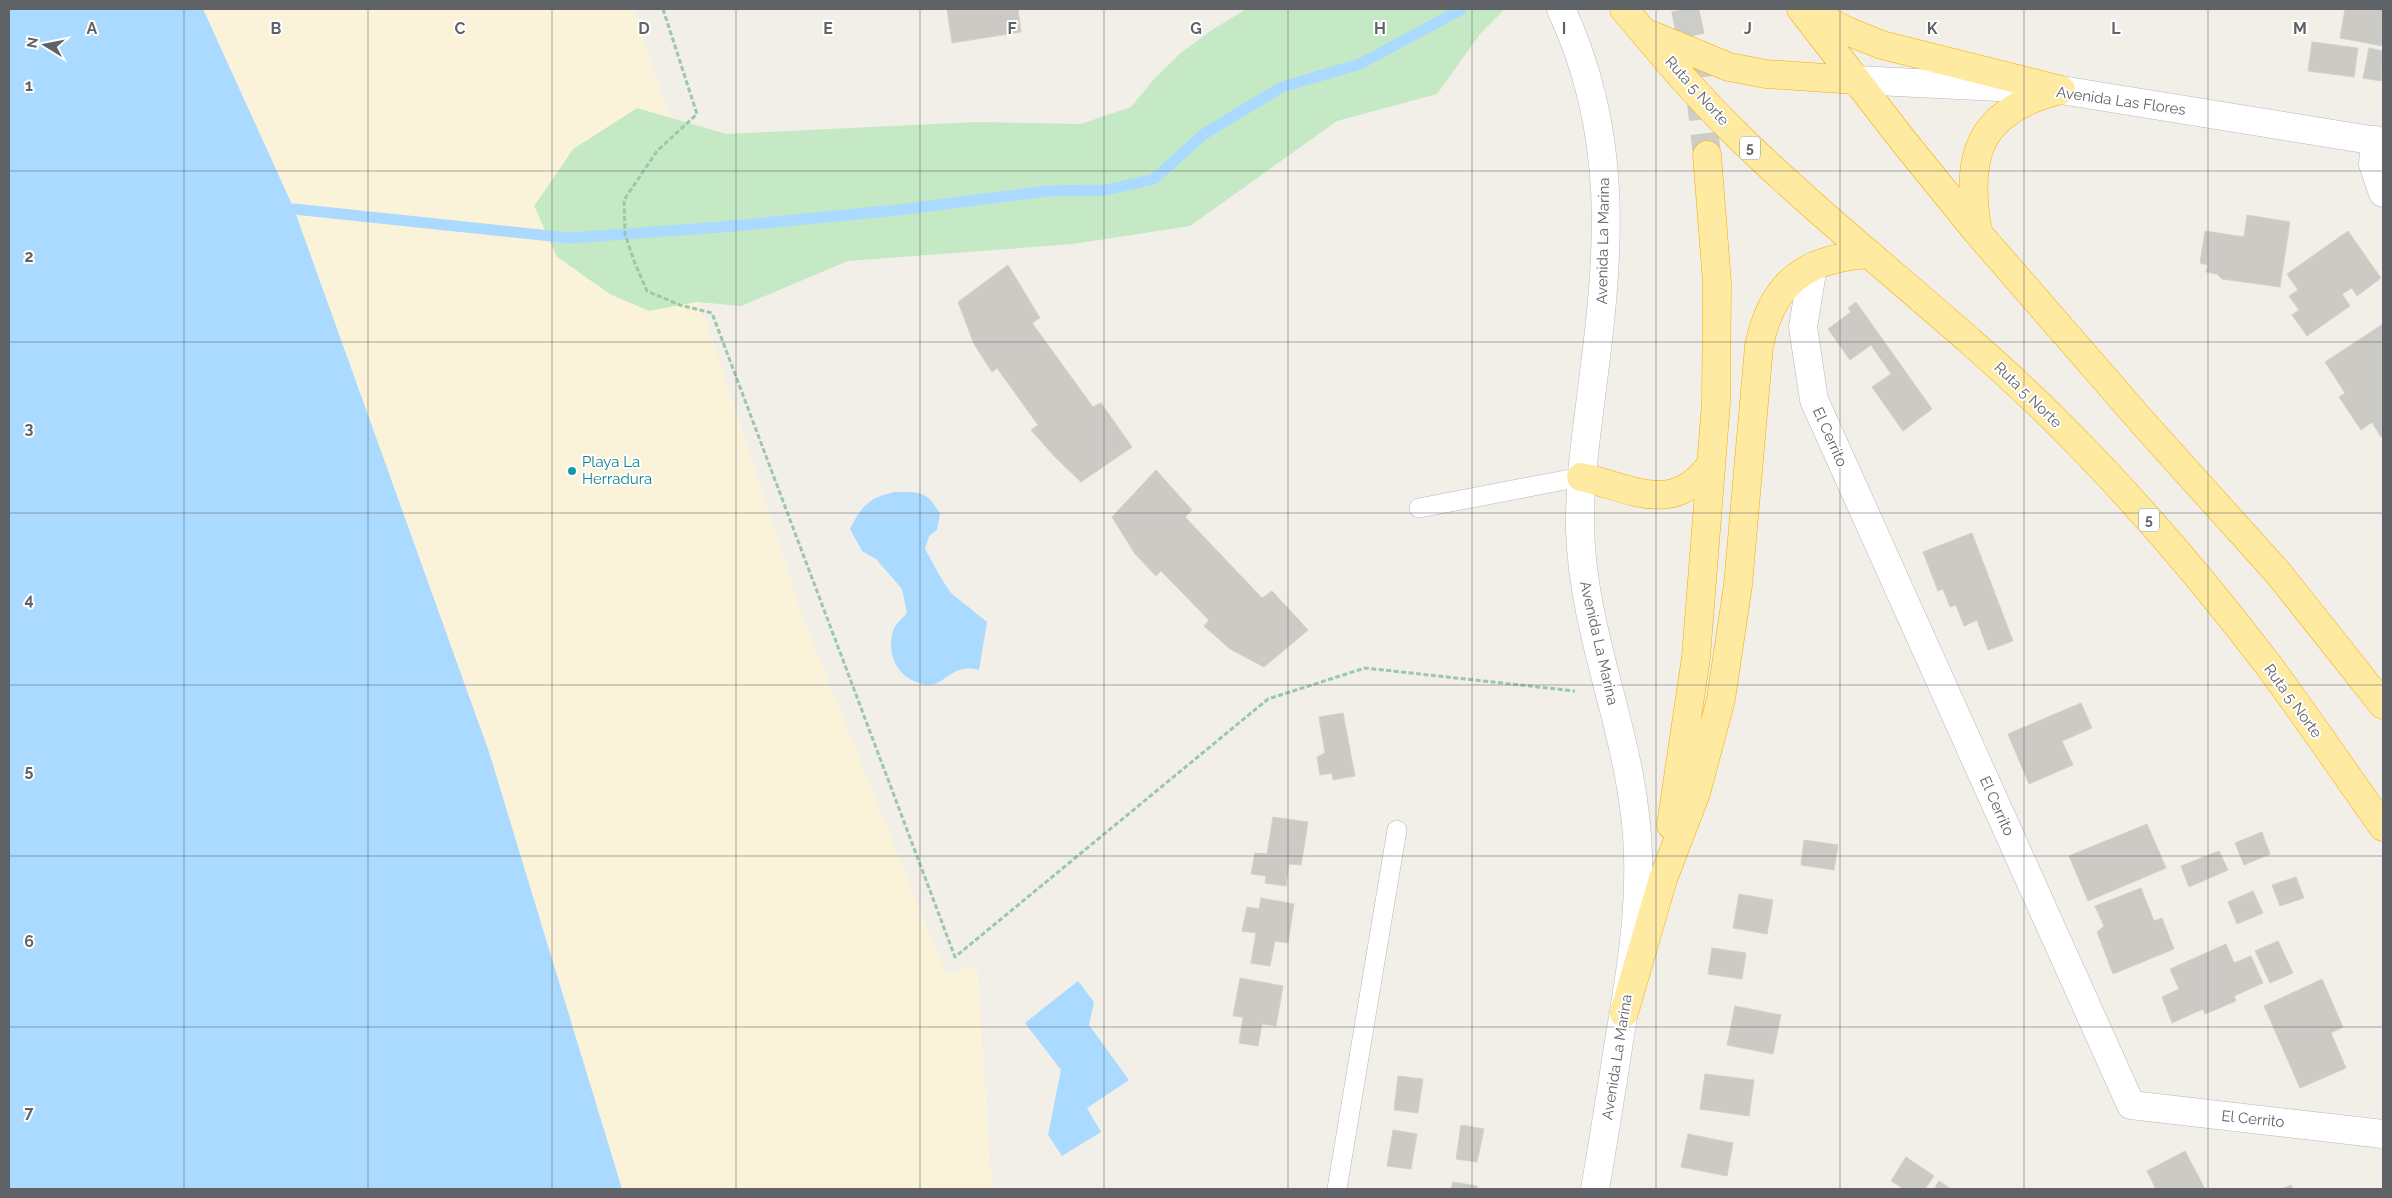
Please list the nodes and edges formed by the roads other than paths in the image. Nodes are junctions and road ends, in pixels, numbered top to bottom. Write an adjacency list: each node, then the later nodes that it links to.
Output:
1 (1561, 9): 15 (street, Avenida La Marina)
2 (1624, 9): 5 (highway, Ruta 5 Norte / 5)
3 (1802, 9): 6 (highway)
4 (1805, 9): 7 (highway)
5 (1642, 31): 6 (highway); 12 (highway, Ruta 5 Norte / 5)
6 (1856, 80): 7 (street, Avenida Las Flores); 11 (highway)
7 (2061, 90): 8 (street, Avenida Las Flores); 11 (highway)
8 (2379, 141): 10 (street)
9 (1707, 155): 14 (highway)
10 (2383, 193)
11 (1978, 233): 17 (highway)
12 (1870, 254): 13 (highway); 18 (highway, Ruta 5 Norte / 5)
13 (1813, 266): 20 (highway); 22 (street, El Cerrito)
14 (1711, 464): 15 (highway); 20 (highway)
15 (1581, 477): 16 (lane); 21 (street, Avenida La Marina)
16 (1419, 508)
17 (2383, 705)
18 (2383, 826)
19 (1397, 830): 23 (lane)
20 (1663, 878): 21 (highway)
21 (1624, 1013): 24 (street, Avenida La Marina)
22 (2383, 1134)
23 (1337, 1189)
24 (1595, 1189)

